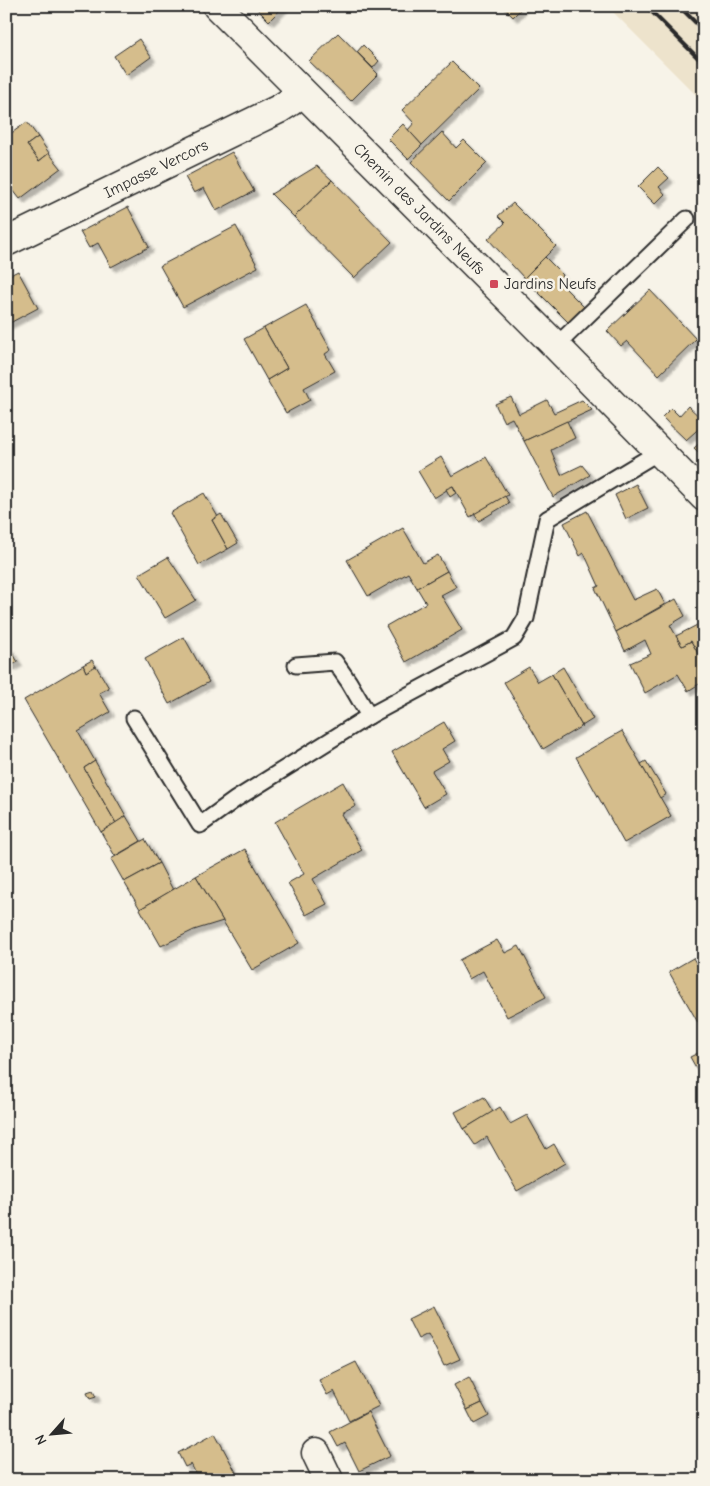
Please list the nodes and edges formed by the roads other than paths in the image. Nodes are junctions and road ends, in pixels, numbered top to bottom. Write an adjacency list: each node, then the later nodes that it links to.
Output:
1 (218, 6): 2 (street, Chemin des Jardins Neufs)
2 (301, 91): 4 (street, Impasse Vercors); 5 (street, Chemin des Jardins Neufs)
3 (687, 220): 5 (lane)
4 (6, 242)
5 (556, 346): 6 (street, Chemin des Jardins Neufs)
6 (660, 451): 7 (street, Chemin des Jardins Neufs); 9 (lane)
7 (704, 497)
8 (296, 665): 9 (lane)
9 (369, 716): 10 (lane)
10 (134, 718)
11 (316, 1453): 12 (street)
12 (328, 1480)

